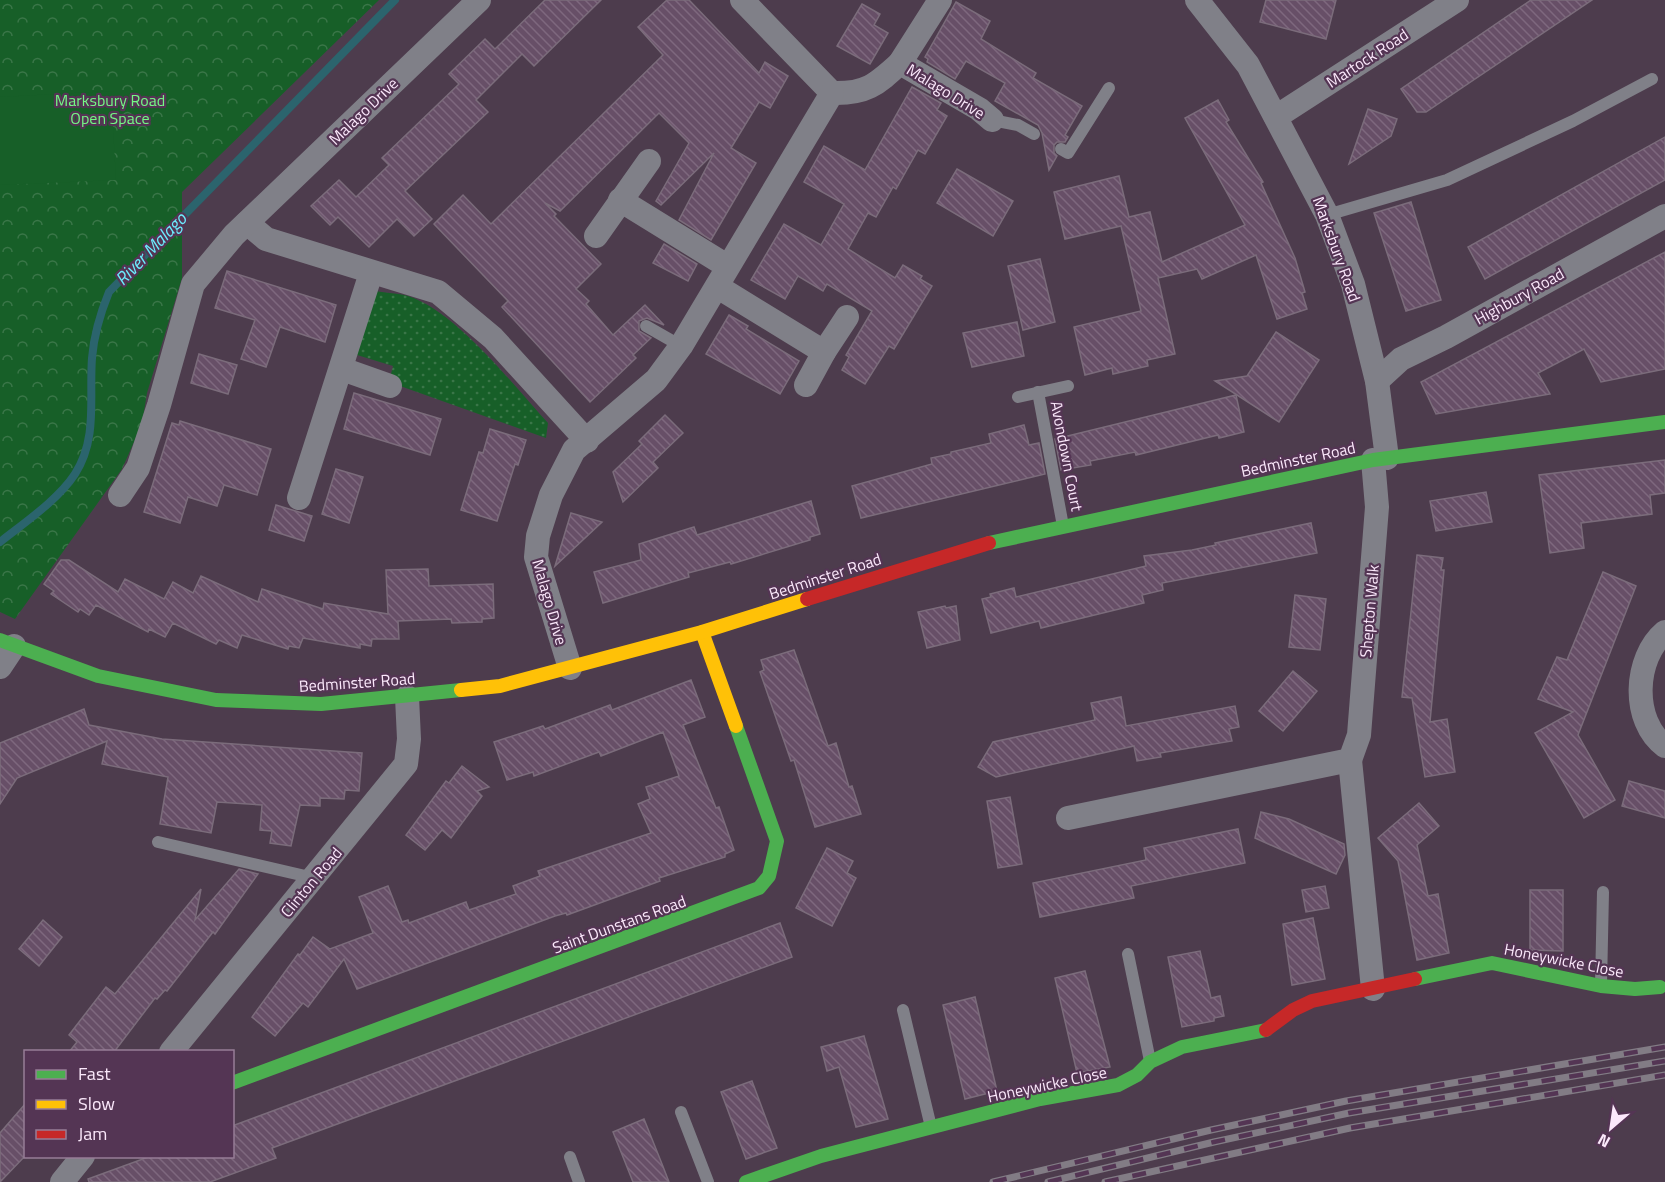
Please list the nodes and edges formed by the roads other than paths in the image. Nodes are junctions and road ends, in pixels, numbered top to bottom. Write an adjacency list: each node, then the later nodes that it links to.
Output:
1 (479, 0): 18 (street, Malago Drive)
2 (742, 0): 9 (street)
3 (940, 0): 6 (street, Malago Drive)
4 (1197, 0): 10 (street, Marksbury Road)
5 (1457, 0): 10 (street, Martock Road)
6 (900, 63): 9 (street, Malago Drive); 11 (street, Malago Drive)
7 (1652, 79): 16 (lane)
8 (1109, 88): 13 (lane)
9 (832, 93): 21 (street, Malago Drive)
10 (1276, 117): 16 (street, Marksbury Road)
11 (992, 120): 12 (lane)
12 (1034, 134)
13 (1061, 149)
14 (649, 161): 15 (street)
15 (620, 200): 19 (street); 21 (street)
16 (1327, 215): 27 (street, Marksbury Road)
17 (1665, 216): 27 (street, Highbury Road)
18 (248, 223): 20 (street); 36 (street, Malago Drive)
19 (596, 236)
20 (371, 273): 26 (street); 34 (street)
21 (722, 277): 24 (street, Malago Drive); 25 (street)
22 (848, 317): 25 (street)
23 (646, 326): 24 (lane)
24 (681, 346): 34 (street, Malago Drive)
25 (824, 352): 28 (street)
26 (342, 369): 29 (street); 37 (street)
27 (1377, 381): 35 (street, Marksbury Road)
28 (806, 385)
29 (390, 386)
30 (1068, 386): 31 (lane, Avondown Court)
31 (1038, 392): 32 (lane, Avondown Court); 38 (lane, Avondown Court)
32 (1018, 396)
33 (1665, 422): 35 (street, Bedminster Road)
34 (587, 441): 43 (street, Malago Drive)
35 (1380, 459): 38 (street, Bedminster Road); 46 (street, Shepton Walk)
36 (120, 495)
37 (299, 498)
38 (1064, 527): 39 (street, Bedminster Road)
39 (702, 632): 43 (street, Bedminster Road); 58 (street, Saint Dunstans Road)
40 (1665, 632): 45 (street)
41 (7, 643): 42 (street); 44 (street, Bedminster Road)
42 (0, 667)
43 (570, 668): 44 (street, Bedminster Road)
44 (407, 697): 49 (street, Clinton Road)
45 (1665, 746)
46 (1350, 760): 47 (street); 54 (street, Shepton Walk)
47 (1068, 818)
48 (158, 842): 49 (lane)
49 (314, 878): 56 (street, Clinton Road)
50 (1604, 892): 52 (lane)
51 (1128, 954): 57 (lane)
52 (1601, 986): 53 (street, Honeywicke Close); 54 (street, Honeywicke Close)
53 (1660, 987)
54 (1373, 989): 57 (street, Honeywicke Close)
55 (903, 1010): 60 (lane)
56 (173, 1050)
57 (1150, 1062): 60 (street, Honeywicke Close)
58 (234, 1082)
59 (681, 1112): 65 (lane)
60 (931, 1128): 66 (street, Honeywicke Close)
61 (570, 1157): 64 (lane)
62 (81, 1158): 63 (street)
63 (62, 1182)
64 (579, 1182)
65 (708, 1182)
66 (746, 1182)

